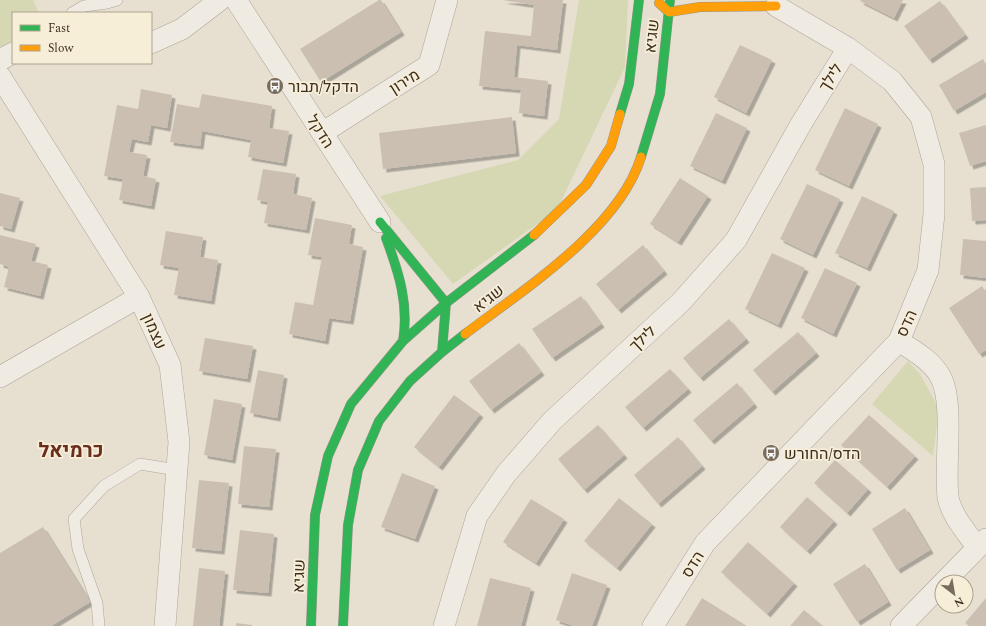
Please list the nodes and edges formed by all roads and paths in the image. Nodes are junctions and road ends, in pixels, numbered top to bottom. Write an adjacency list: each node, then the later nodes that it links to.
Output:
1 (117, 0): 9 (lane)
2 (220, 0): 11 (street)
3 (236, 0): 16 (street, הדקל)
4 (447, 0): 16 (street, מירון)
5 (639, 0): 19 (street, שגיא)
6 (656, 0): 10 (street)
7 (670, 0): 10 (street, שגיא)
8 (769, 3): 10 (street); 12 (street, הדס)
9 (74, 12)
10 (669, 12): 22 (street, שגיא)
11 (152, 43)
12 (848, 48): 21 (street, הדס); 32 (street, לילך)
13 (12, 54): 14 (street)
14 (0, 60)
15 (0, 76): 18 (street, עצמון)
16 (322, 133): 17 (street, הדקל)
17 (380, 222): 19 (street); 20 (street)
18 (139, 297): 23 (street); 24 (street, עצמון)
19 (446, 303): 20 (street, שגיא); 22 (street)
20 (403, 341): 30 (street, שגיא)
21 (899, 341): 25 (street); 33 (street, הדס)
22 (442, 352): 31 (street, שגיא)
23 (0, 377)
24 (177, 470): 28 (lane); 29 (street, עצמון)
25 (981, 543): 26 (street)
26 (952, 574)
27 (934, 592): 34 (street)
28 (99, 626)
29 (165, 626)
30 (311, 626)
31 (343, 626)
32 (444, 626)
33 (653, 626)
34 (901, 626)

